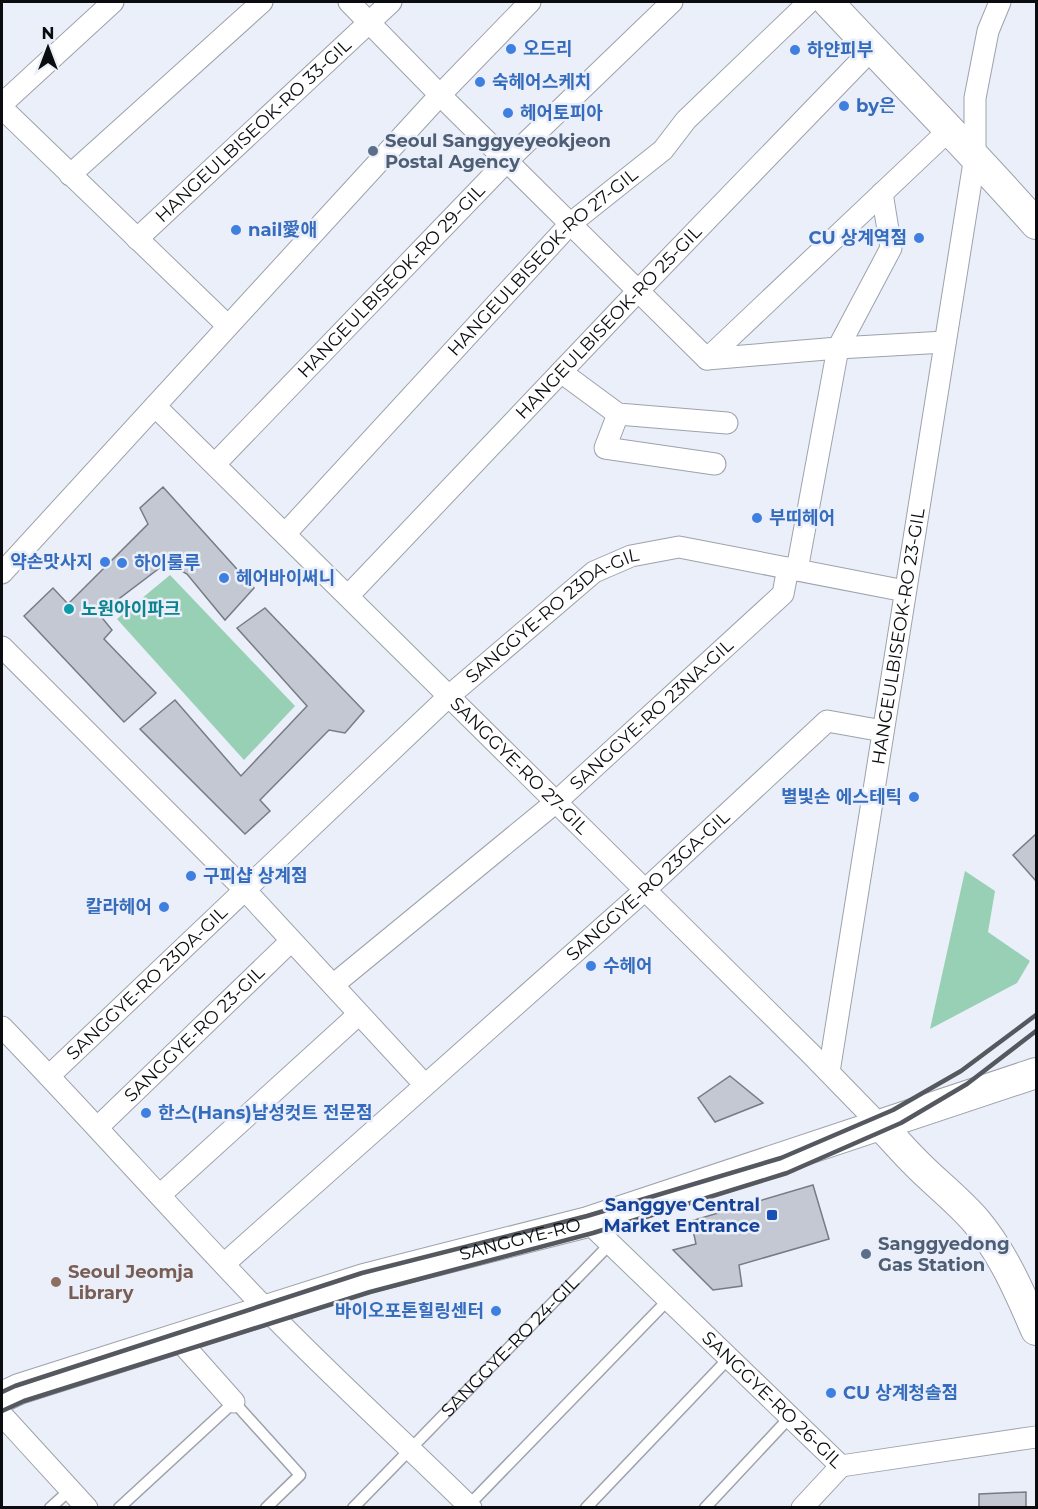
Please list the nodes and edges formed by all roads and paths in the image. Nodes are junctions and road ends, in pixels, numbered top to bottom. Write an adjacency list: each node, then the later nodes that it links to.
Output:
1 (113, 2): 13 (street)
2 (262, 2): 17 (street)
3 (349, 2): 10 (street)
4 (391, 2): 10 (street, HANGEULBISEOK-RO 33-GIL)
5 (530, 2): 12 (street)
6 (672, 2): 16 (street, HANGEULBISEOK-RO 29-GIL)
7 (809, 2): 19 (street, HANGEULBISEOK-RO 27-GIL)
8 (828, 2): 11 (main road)
9 (1000, 2): 15 (street, HANGEULBISEOK-RO 23-GIL)
10 (369, 22): 12 (street); 21 (street, HANGEULBISEOK-RO 33-GIL)
11 (872, 49): 14 (main road); 22 (street, HANGEULBISEOK-RO 25-GIL)
12 (440, 95): 16 (street); 23 (street)
13 (2, 106): 17 (street)
14 (949, 130): 15 (main road); 18 (street)
15 (975, 156): 20 (main road); 24 (street, HANGEULBISEOK-RO 23-GIL)
16 (507, 160): 19 (street); 31 (street, HANGEULBISEOK-RO 29-GIL)
17 (70, 175): 21 (street)
18 (882, 194): 25 (street, SANGGYE-RO 23NA-GIL); 26 (street)
19 (570, 224): 22 (street); 33 (street, HANGEULBISEOK-RO 27-GIL)
20 (1036, 224)
21 (137, 239): 23 (street)
22 (638, 291): 26 (street); 27 (street, HANGEULBISEOK-RO 25-GIL)
23 (228, 326): 28 (street)
24 (945, 342): 25 (street); 36 (street, HANGEULBISEOK-RO 23-GIL)
25 (838, 348): 26 (street); 34 (street, SANGGYE-RO 23NA-GIL)
26 (707, 359)
27 (561, 372): 29 (street); 37 (street, HANGEULBISEOK-RO 25-GIL)
28 (155, 406): 31 (street, SANGGYE-RO 27-GIL); 35 (street)
29 (618, 414): 30 (street); 32 (street)
30 (727, 423)
31 (215, 464): 33 (street, SANGGYE-RO 27-GIL)
32 (715, 464)
33 (285, 534): 37 (street, SANGGYE-RO 27-GIL)
34 (792, 569): 36 (street, SANGGYE-RO 23DA-GIL); 39 (street, SANGGYE-RO 23DA-GIL); 41 (street, SANGGYE-RO 23NA-GIL)
35 (2, 573)
36 (905, 591): 40 (street, HANGEULBISEOK-RO 23-GIL)
37 (348, 596): 39 (street, SANGGYE-RO 27-GIL)
38 (2, 647): 42 (street)
39 (449, 696): 41 (street, SANGGYE-RO 27-GIL); 42 (street, SANGGYE-RO 23DA-GIL)
40 (883, 731): 43 (street, SANGGYE-RO 23GA-GIL); 48 (street, HANGEULBISEOK-RO 23-GIL)
41 (556, 802): 43 (street, SANGGYE-RO 27-GIL); 45 (street, SANGGYE-RO 23NA-GIL)
42 (245, 890): 44 (street); 50 (street, SANGGYE-RO 23DA-GIL)
43 (645, 890): 48 (street, SANGGYE-RO 27-GIL); 51 (street, SANGGYE-RO 23GA-GIL)
44 (291, 941): 45 (street); 53 (street, SANGGYE-RO 23-GIL)
45 (333, 985): 46 (street)
46 (359, 1014): 51 (street); 54 (street)
47 (2, 1027): 50 (street)
48 (829, 1072): 52 (street, SANGGYE-RO 27-GIL)
49 (1036, 1073): 52 (main road, SANGGYE-RO)
50 (49, 1076): 53 (street)
51 (425, 1085): 57 (street, SANGGYE-RO 23GA-GIL)
52 (881, 1126): 55 (main road, SANGGYE-RO); 60 (main road)
53 (98, 1128): 54 (street)
54 (160, 1195): 57 (street)
55 (588, 1222): 56 (street, SANGGYE-RO 26-GIL); 59 (main road, SANGGYE-RO)
56 (610, 1244): 58 (street, SANGGYE-RO 26-GIL); 68 (lane, SANGGYE-RO 24-GIL)
57 (224, 1264): 59 (street)
58 (668, 1300): 62 (street, SANGGYE-RO 26-GIL); 71 (lane)
59 (267, 1311): 61 (main road, SANGGYE-RO); 68 (street)
60 (1036, 1330)
61 (178, 1339): 63 (main road, SANGGYE-RO); 64 (street)
62 (729, 1358): 66 (street, SANGGYE-RO 26-GIL); 77 (lane)
63 (2, 1397)
64 (234, 1402): 74 (lane); 75 (lane)
65 (2, 1414): 70 (street)
66 (790, 1417): 69 (street, SANGGYE-RO 26-GIL); 78 (lane)
67 (1036, 1437): 69 (street, SANGGYE-RO 26-GIL)
68 (411, 1450): 71 (street); 76 (lane, SANGGYE-RO 24-GIL)
69 (841, 1466): 79 (street)
70 (70, 1490): 72 (lane); 73 (street)
71 (468, 1507)
72 (50, 1508)
73 (87, 1508)
74 (119, 1508)
75 (266, 1508)
76 (353, 1508)
77 (586, 1508)
78 (705, 1508)
79 (802, 1508)

